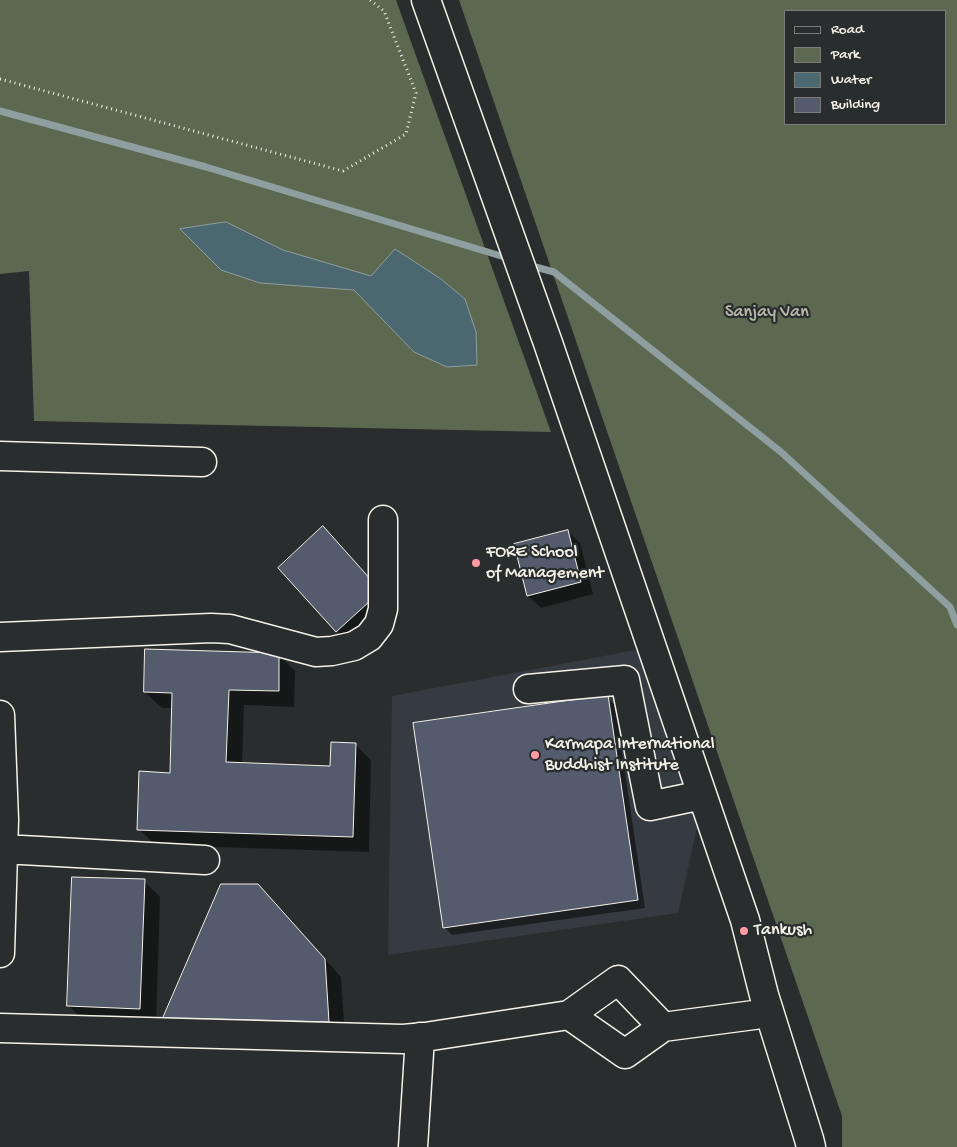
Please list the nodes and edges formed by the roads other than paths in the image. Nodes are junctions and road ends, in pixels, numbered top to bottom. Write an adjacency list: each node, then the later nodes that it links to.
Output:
1 (426, 0): 8 (street)
2 (0, 456): 3 (street)
3 (202, 462)
4 (383, 520): 5 (street)
5 (0, 637)
6 (528, 689): 8 (street)
7 (0, 715): 9 (street)
8 (702, 794): 12 (street)
9 (4, 850): 10 (street); 11 (street)
10 (205, 860)
11 (0, 953)
12 (769, 1013): 14 (street); 18 (street)
13 (569, 1015): 14 (street); 14 (street); 16 (street)
14 (663, 1027)
15 (0, 1028): 16 (street)
16 (420, 1037): 17 (street)
17 (412, 1147)
18 (811, 1147)

